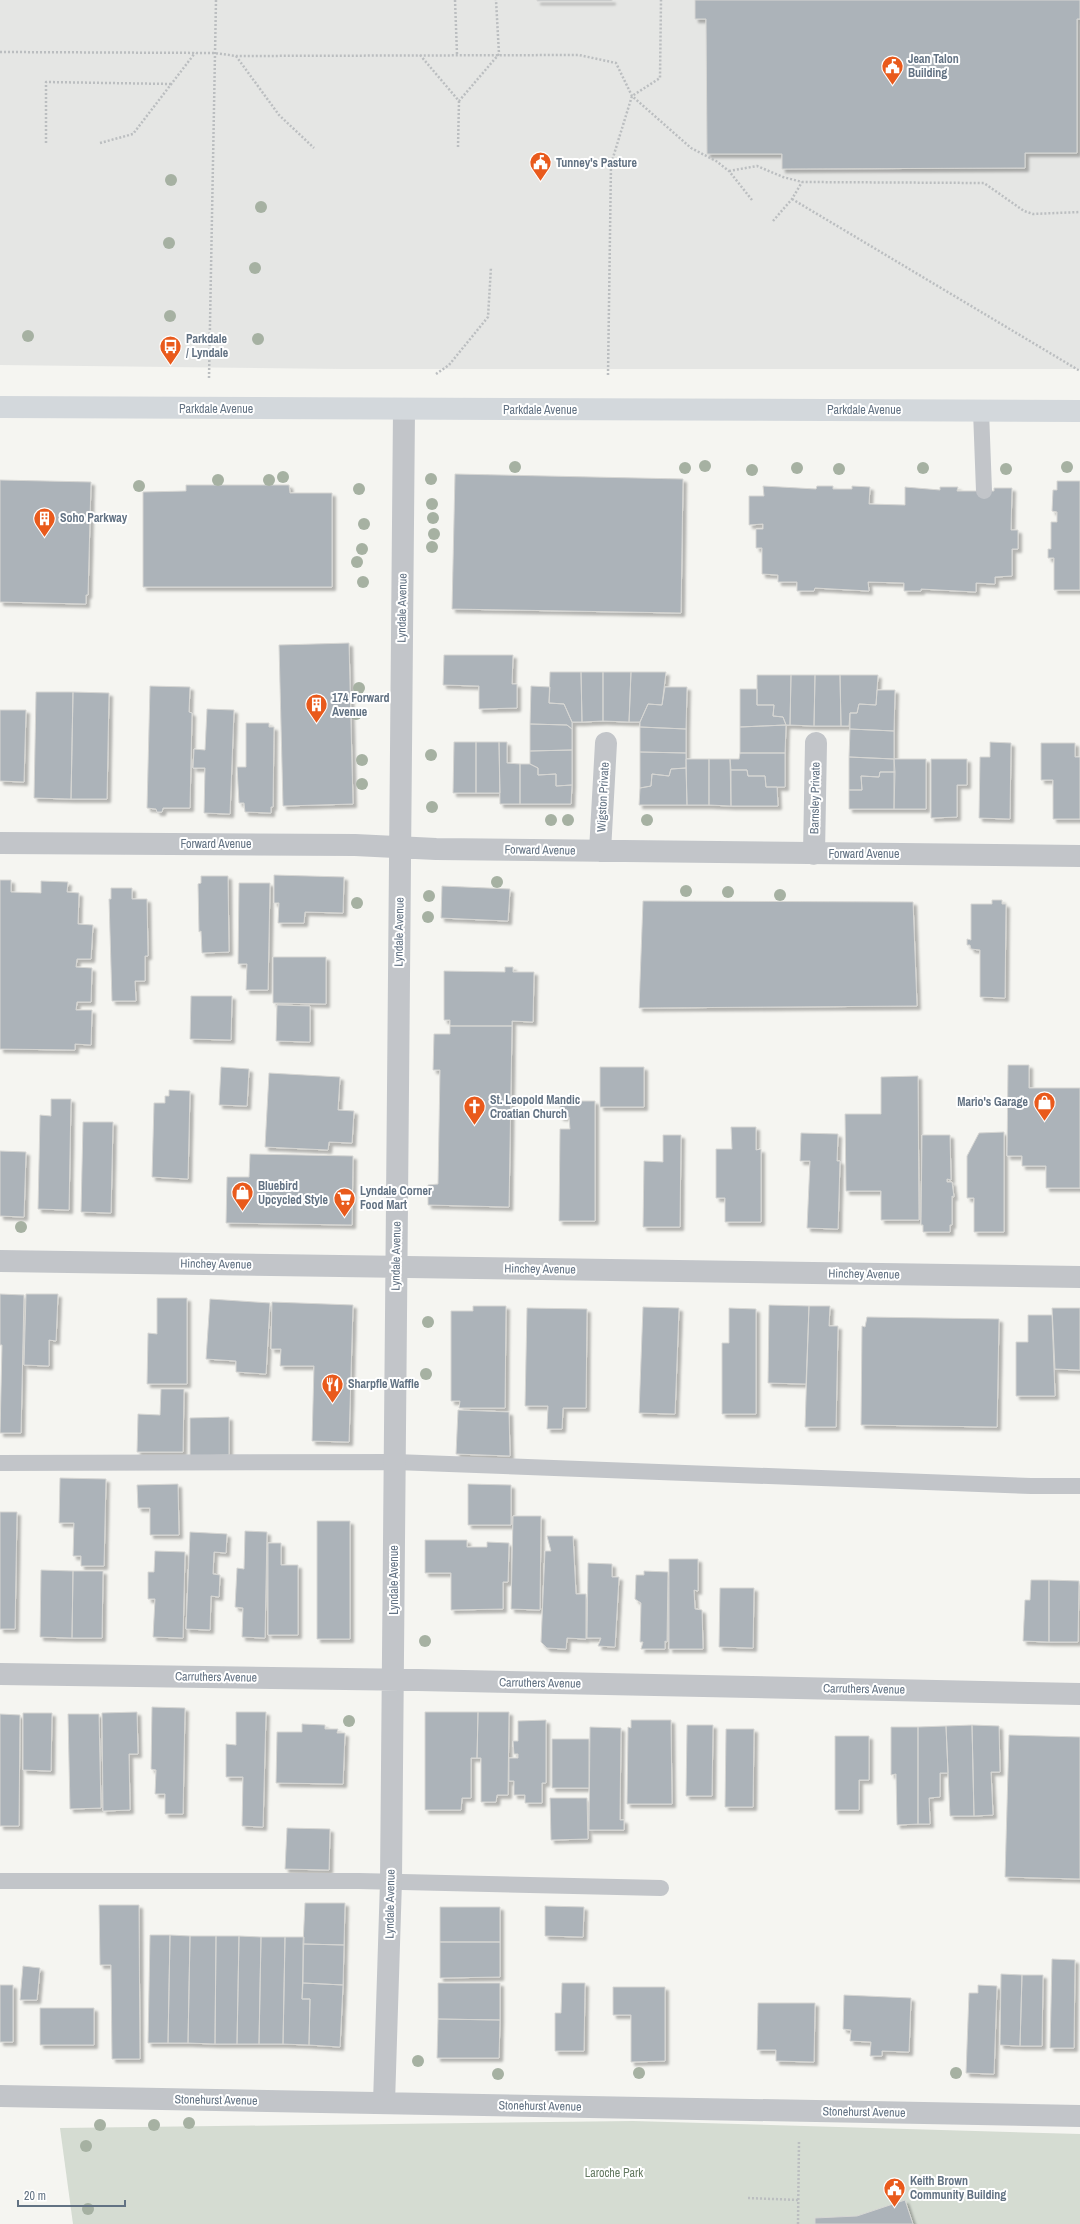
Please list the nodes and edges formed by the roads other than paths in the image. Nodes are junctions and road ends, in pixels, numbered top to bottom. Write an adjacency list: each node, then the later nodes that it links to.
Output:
1 (0, 407): 2 (main road, Parkdale Avenue)
2 (404, 410): 3 (main road, Parkdale Avenue); 9 (street, Lyndale Avenue)
3 (981, 410): 4 (main road, Parkdale Avenue); 5 (lane)
4 (1080, 411)
5 (984, 491)
6 (606, 743): 10 (street, Wigston Private)
7 (816, 743): 11 (street, Barnsley Private)
8 (0, 843): 9 (street, Forward Avenue)
9 (400, 848): 10 (street, Forward Avenue); 14 (street, Lyndale Avenue)
10 (600, 851): 11 (street, Forward Avenue)
11 (814, 854): 12 (street, Forward Avenue)
12 (1080, 856)
13 (0, 1261): 14 (street, Hinchey Avenue)
14 (396, 1267): 15 (street, Hinchey Avenue); 16 (street, Lyndale Avenue)
15 (1080, 1277)
16 (394, 1462): 17 (lane); 18 (lane); 20 (street, Lyndale Avenue)
17 (0, 1463)
18 (1080, 1486)
19 (0, 1674): 20 (street, Carruthers Avenue)
20 (393, 1680): 21 (street, Carruthers Avenue); 23 (street, Lyndale Avenue)
21 (1080, 1694)
22 (0, 1881): 23 (lane)
23 (391, 1881): 24 (lane); 26 (street, Lyndale Avenue)
24 (661, 1888)
25 (0, 2096): 26 (street, Stonehurst Avenue)
26 (384, 2103): 27 (street, Stonehurst Avenue)
27 (1080, 2116)

